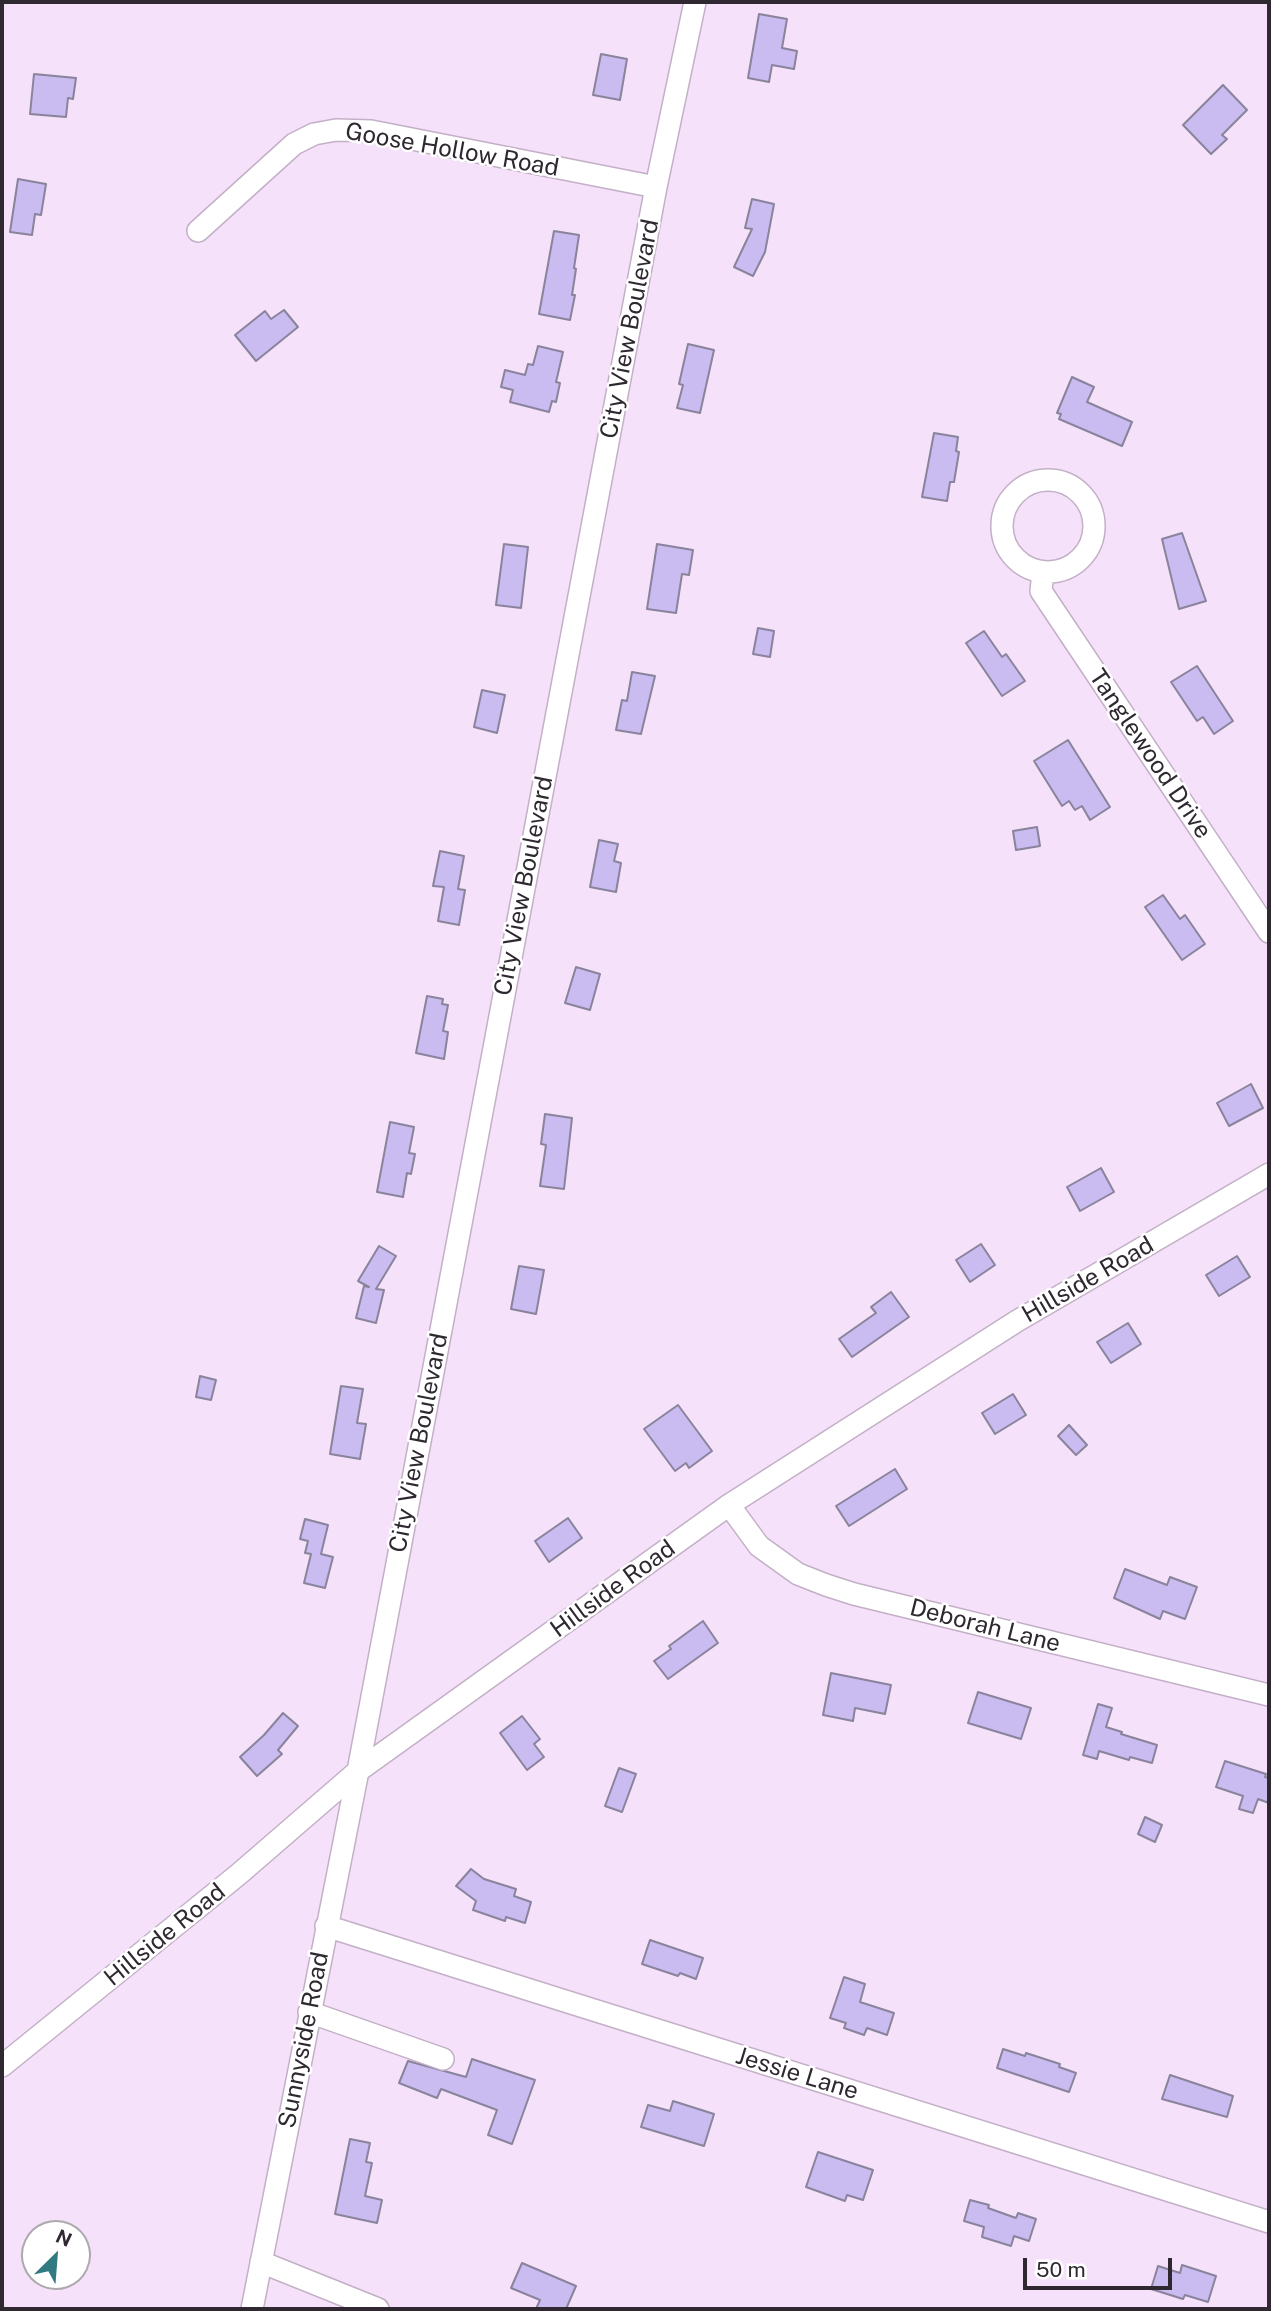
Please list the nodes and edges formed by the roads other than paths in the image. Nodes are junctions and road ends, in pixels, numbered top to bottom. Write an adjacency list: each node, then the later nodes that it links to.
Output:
1 (695, 2): 2 (street, City View Boulevard)
2 (656, 187): 3 (street, Goose Hollow Road); 9 (street, City View Boulevard)
3 (198, 231)
4 (1043, 572): 4 (street); 5 (street, Tanglewood Drive)
5 (1269, 932)
6 (1269, 1174): 7 (street, Hillside Road)
7 (729, 1505): 8 (street, Deborah Lane); 9 (street, Hillside Road)
8 (1269, 1695)
9 (358, 1771): 10 (street, Sunnyside Road); 13 (street, Hillside Road)
10 (326, 1926): 11 (street, Sunnyside Road); 14 (street, Jessie Lane)
11 (309, 2012): 12 (street); 15 (street, Sunnyside Road)
12 (443, 2059)
13 (2, 2066)
14 (1269, 2222)
15 (261, 2262): 16 (street, Sunnyside Road); 17 (street)
16 (252, 2309)
17 (378, 2309)

